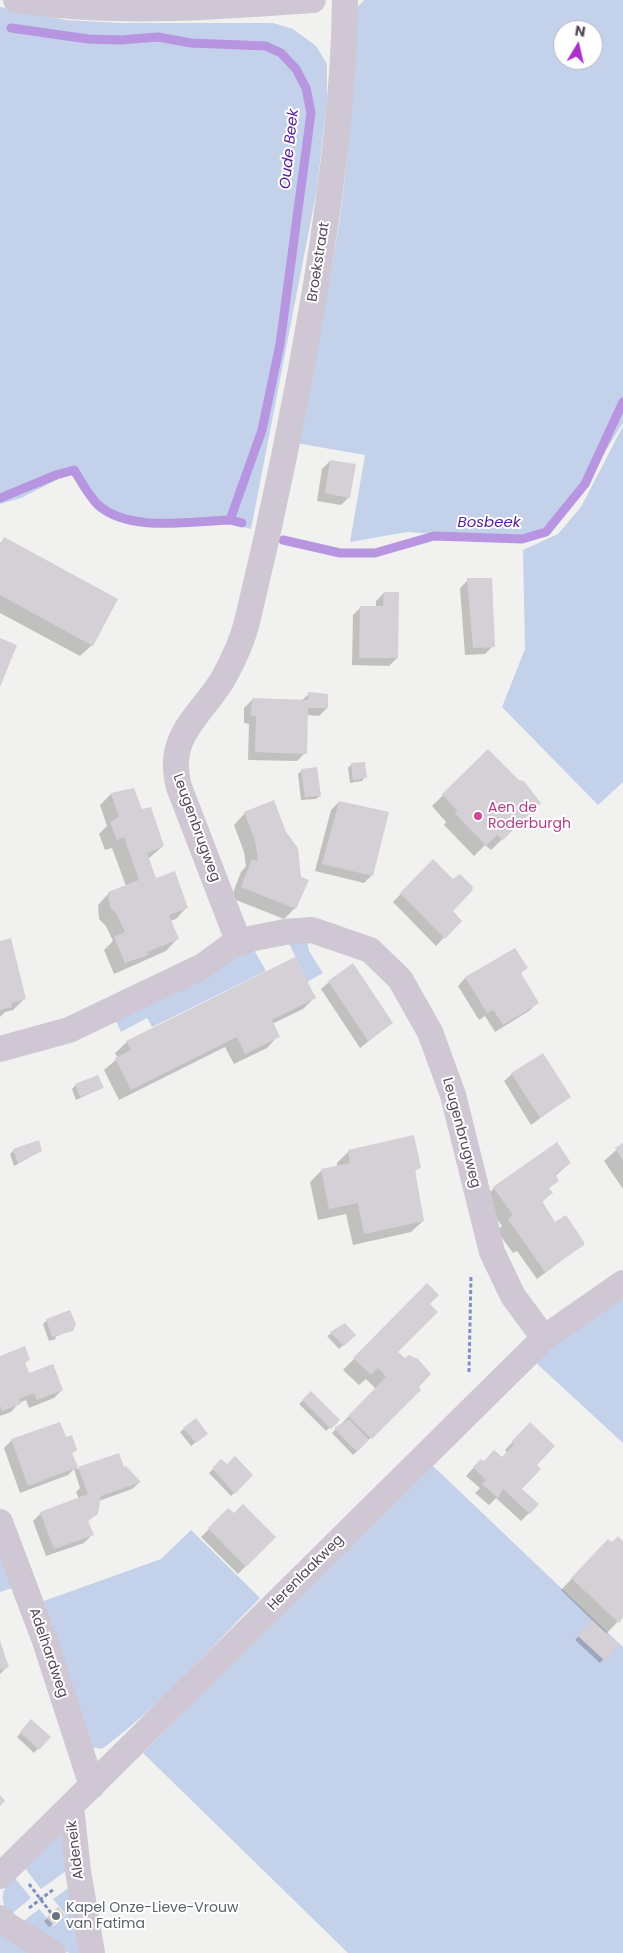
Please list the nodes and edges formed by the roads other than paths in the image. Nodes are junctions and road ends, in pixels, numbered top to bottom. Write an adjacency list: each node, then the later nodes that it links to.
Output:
1 (16, 0): 2 (street)
2 (313, 0)
3 (345, 0): 4 (street, Broekstraat)
4 (270, 521): 5 (street, Leugenbrugweg)
5 (239, 943): 6 (street, Leugenbrugweg); 8 (street, Leugenbrugweg)
6 (0, 1049)
7 (623, 1283): 8 (street, Herenlaakweg)
8 (544, 1338): 10 (street, Herenlaakweg)
9 (0, 1522): 10 (street, Adelhardweg)
10 (92, 1786): 11 (street, Herenlaakweg)
11 (71, 1807): 12 (street, Herenlaakweg); 15 (street, Aldeneik)
12 (7, 1870)
13 (3, 1921): 14 (street)
14 (54, 1953)
15 (92, 1953)

